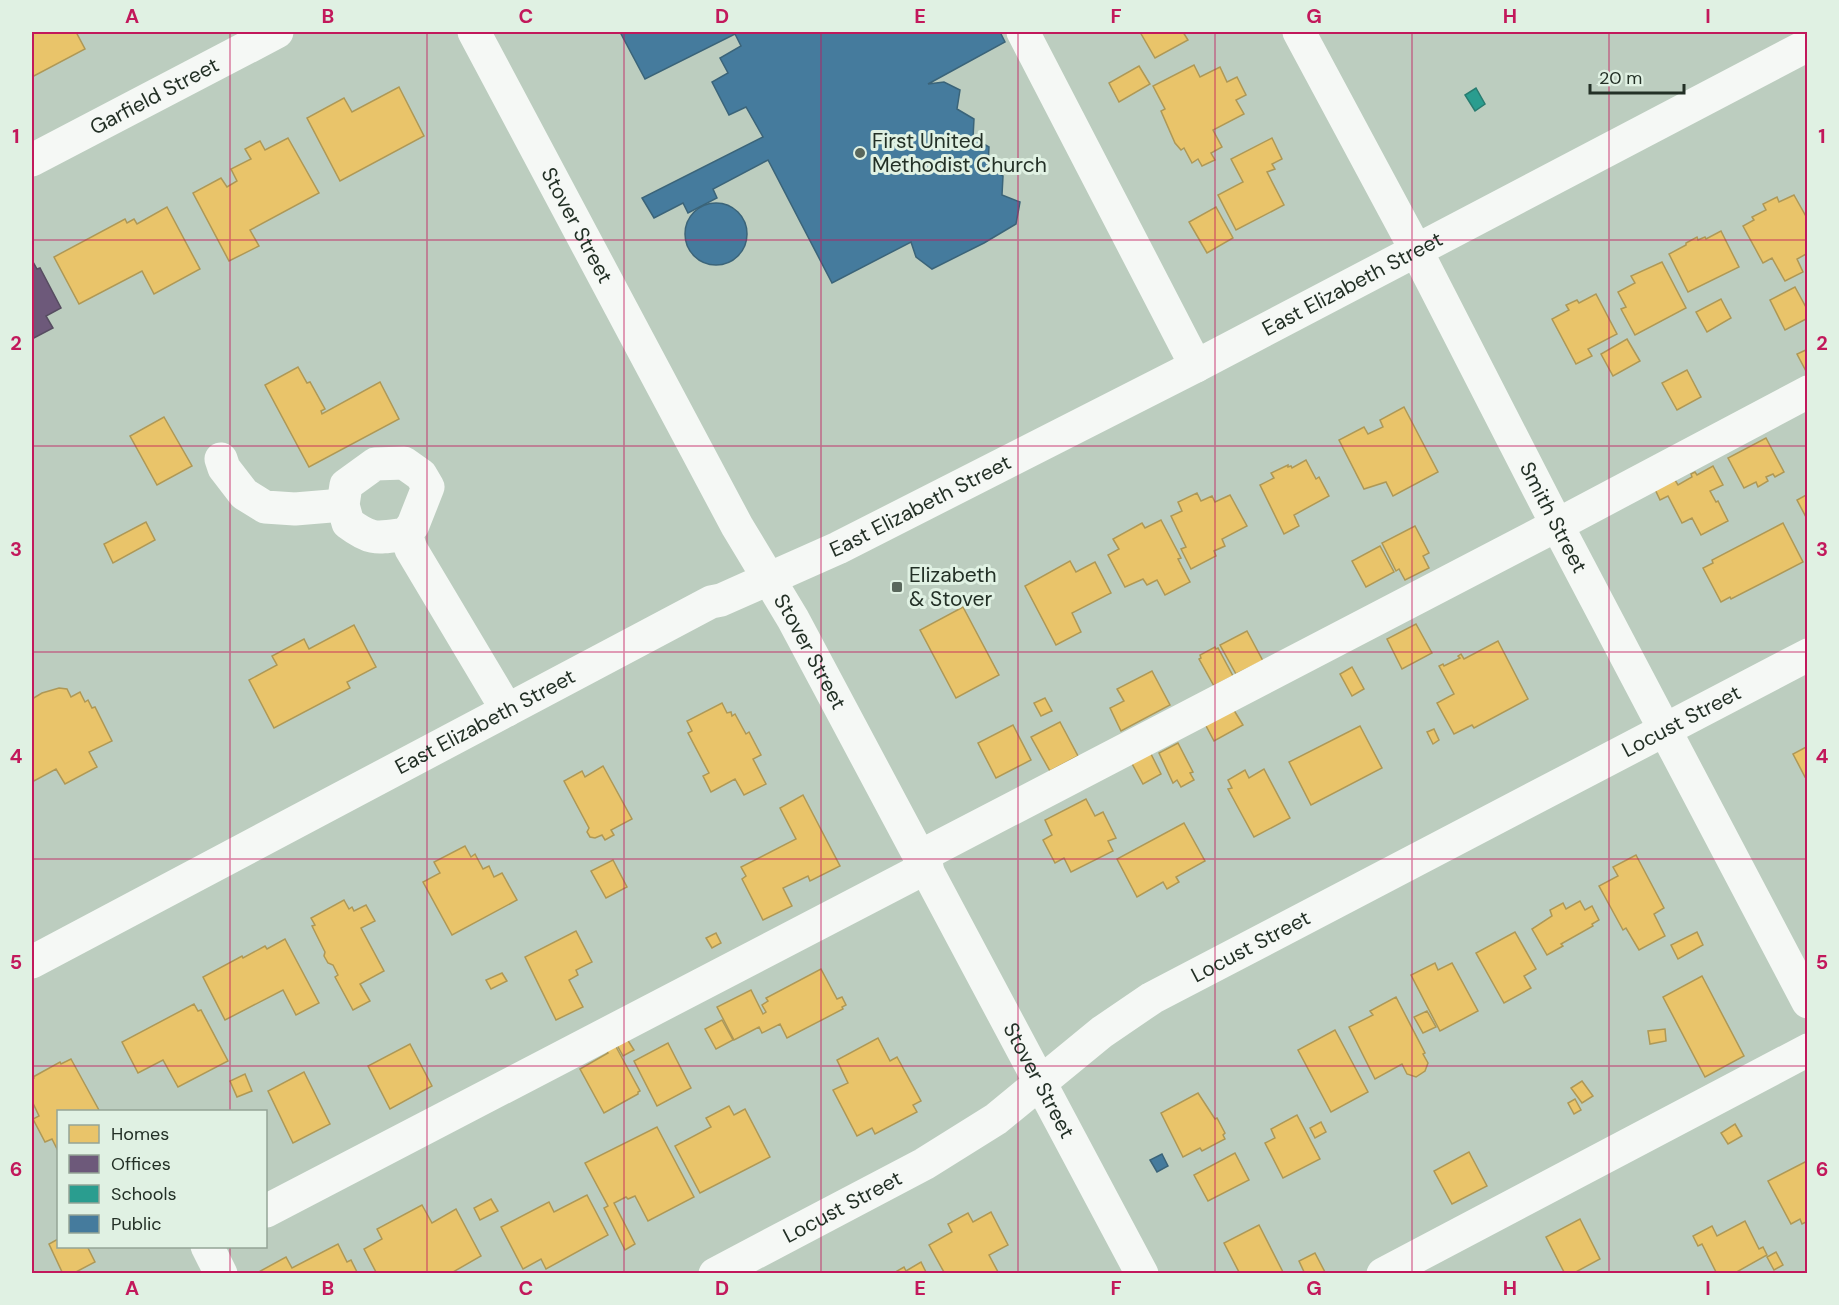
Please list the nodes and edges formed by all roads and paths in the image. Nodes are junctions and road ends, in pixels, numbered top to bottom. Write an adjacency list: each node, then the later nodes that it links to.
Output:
1 (277, 32): 6 (street, Garfield Street)
2 (474, 32): 14 (street, Stover Street)
3 (1023, 32): 8 (street)
4 (1299, 32): 7 (street, Smith Street)
5 (1808, 45): 7 (street, East Elizabeth Street)
6 (32, 160)
7 (1416, 250): 8 (street, East Elizabeth Street); 12 (street, Smith Street)
8 (1196, 366): 14 (street, East Elizabeth Street)
9 (1808, 392): 12 (street)
10 (221, 459): 11 (street)
11 (344, 505): 13 (street); 13 (street)
12 (1557, 525): 17 (street, Smith Street); 18 (street)
13 (406, 534): 16 (street)
14 (769, 578): 16 (street, East Elizabeth Street); 18 (street, Stover Street)
15 (1808, 655): 17 (street, Locust Street)
16 (507, 710): 19 (street, East Elizabeth Street)
17 (1665, 729): 20 (street, Smith Street); 22 (street, Locust Street)
18 (924, 862): 22 (street, Stover Street); 23 (street)
19 (32, 962)
20 (1808, 1002)
21 (1808, 1050): 28 (street)
22 (1041, 1082): 26 (street, Locust Street); 27 (street, Stover Street)
23 (267, 1210)
24 (208, 1248): 25 (street)
25 (221, 1274)
26 (715, 1274)
27 (1142, 1274)
28 (1383, 1274)

